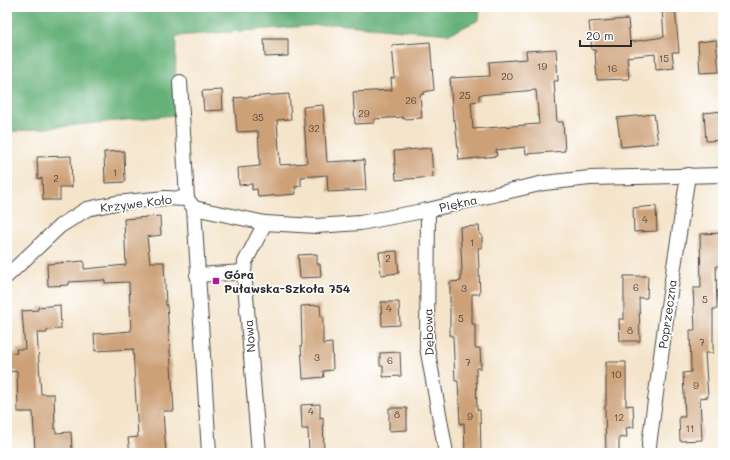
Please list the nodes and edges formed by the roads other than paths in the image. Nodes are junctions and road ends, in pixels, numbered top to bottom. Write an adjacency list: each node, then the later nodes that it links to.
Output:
1 (180, 82): 4 (street)
2 (688, 175): 3 (street, Piękna); 5 (street, Piękna); 13 (street, Poprzeczna)
3 (723, 175)
4 (190, 203): 6 (street, Piękna); 8 (street); 9 (street, Krzywe Koło)
5 (428, 210): 6 (street, Piękna); 12 (street, Dębowa)
6 (265, 223): 7 (street, Nowa)
7 (244, 272): 8 (street); 11 (street, Nowa)
8 (197, 275): 10 (street)
9 (7, 276)
10 (209, 453)
11 (258, 453)
12 (446, 453)
13 (650, 453)

